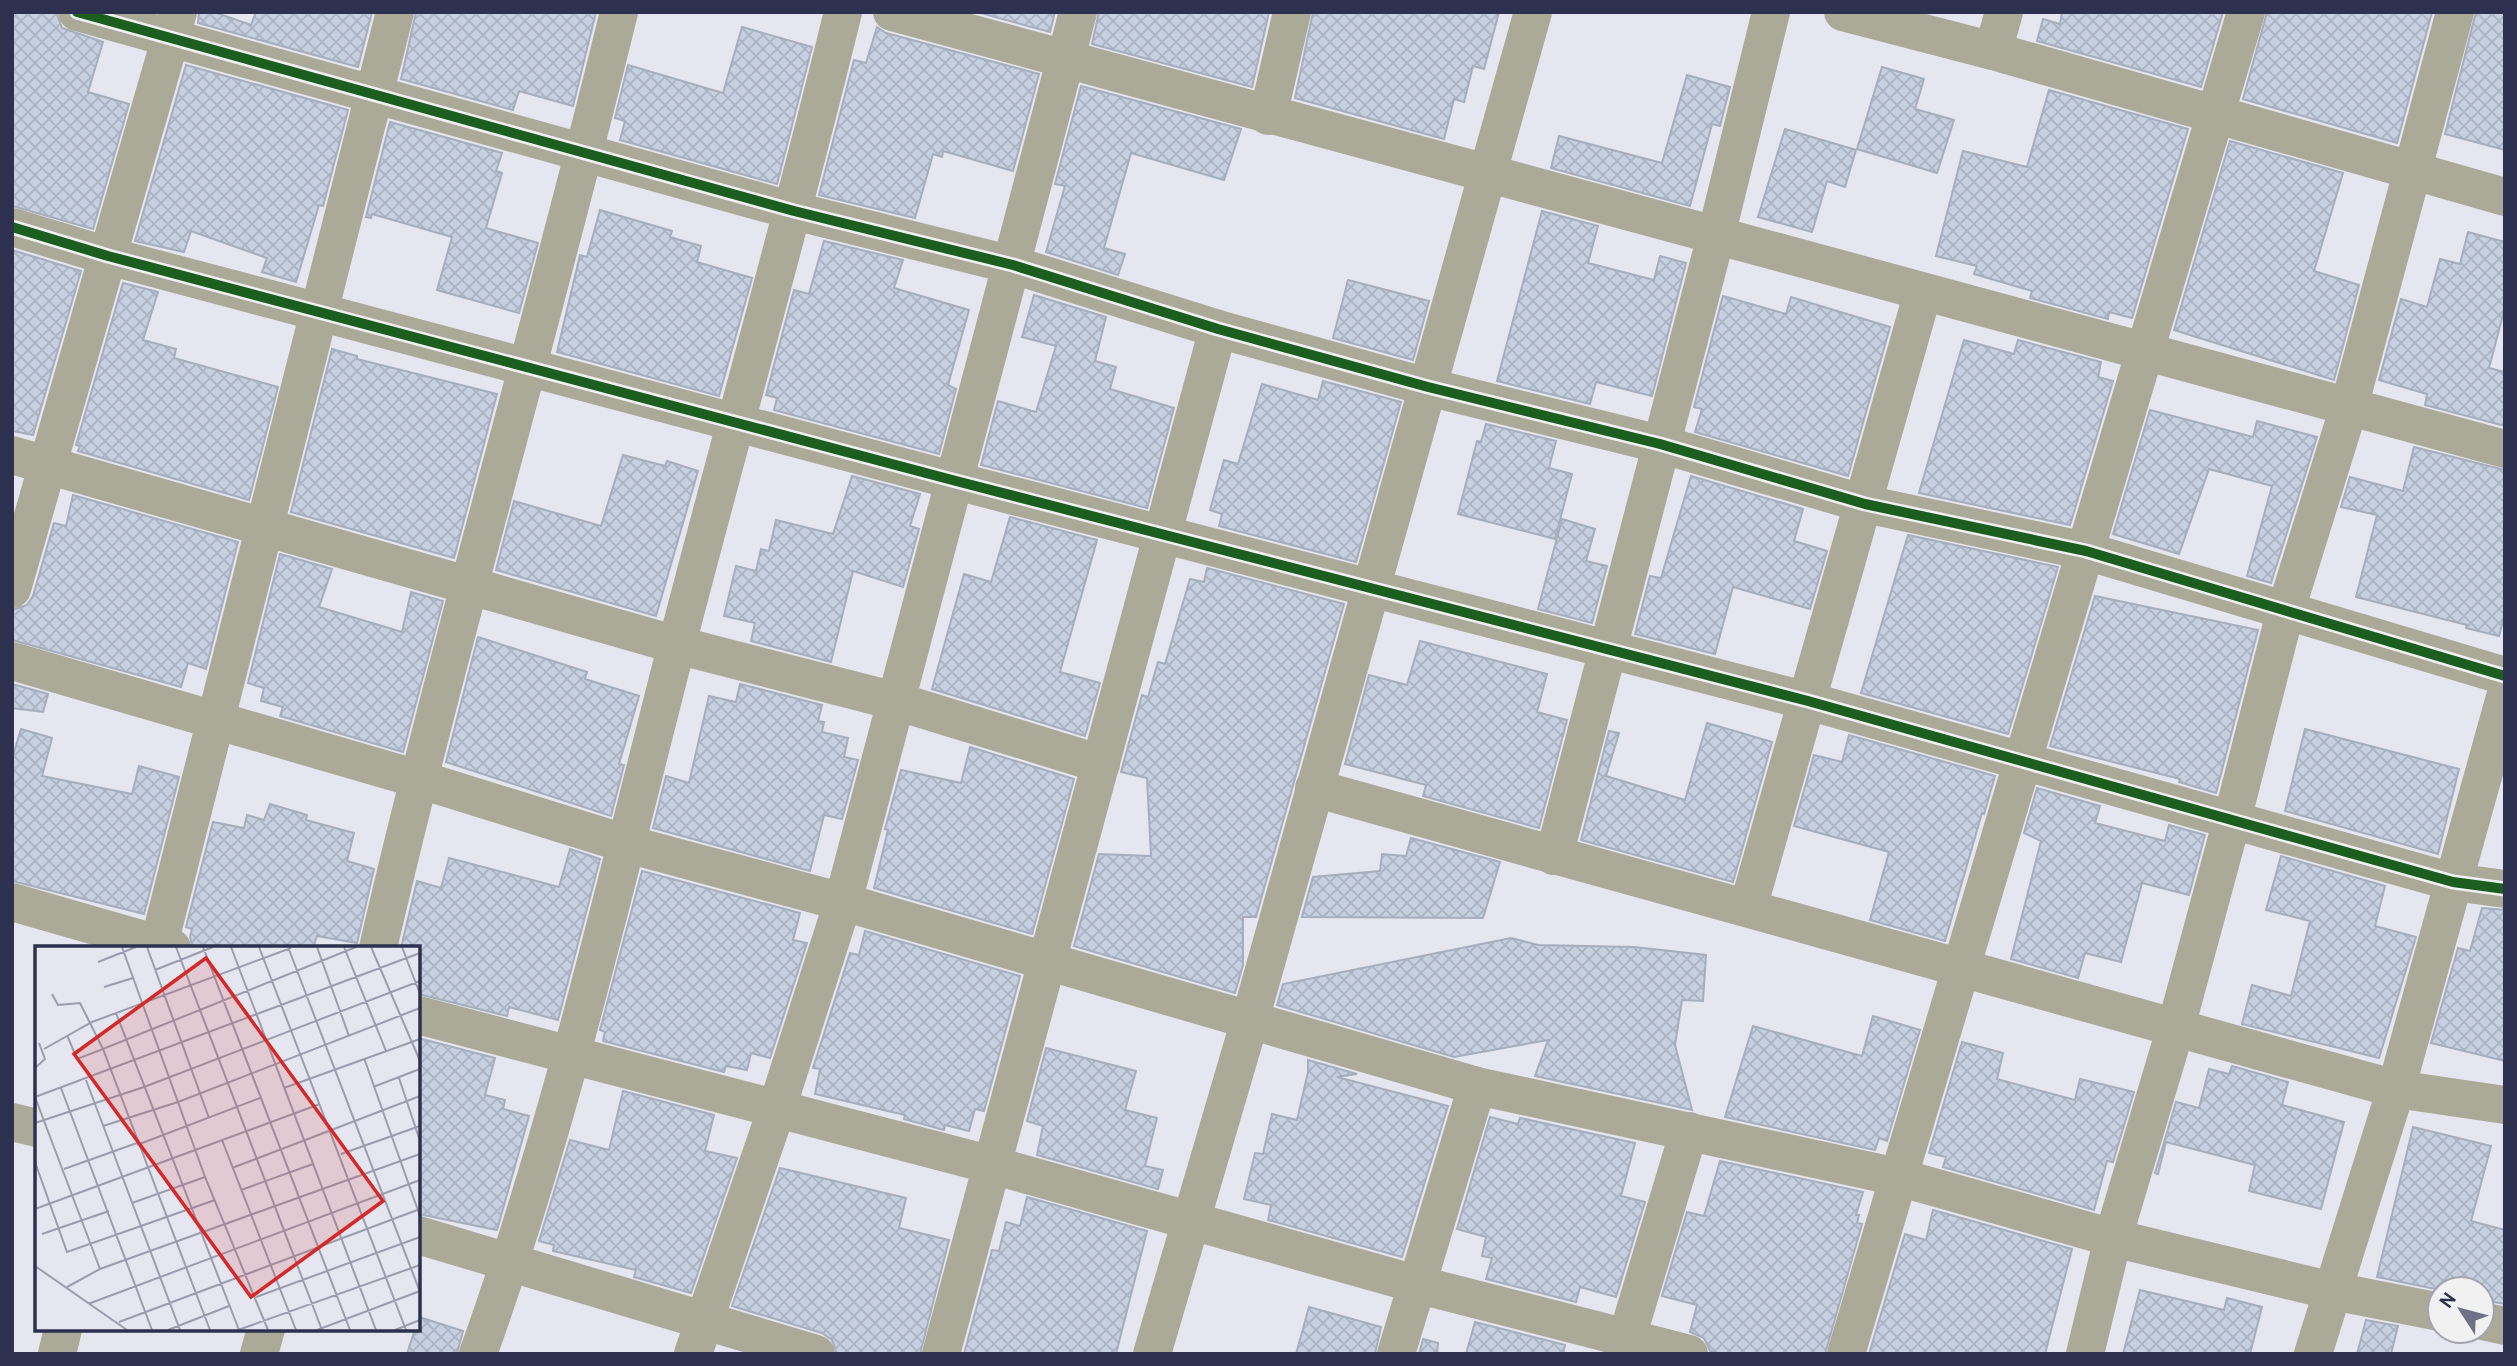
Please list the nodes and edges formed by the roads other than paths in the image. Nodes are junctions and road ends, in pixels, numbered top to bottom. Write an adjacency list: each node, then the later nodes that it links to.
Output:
1 (77, 12): 14 (street)
2 (395, 12): 17 (street)
3 (619, 12): 20 (street)
4 (843, 12): 24 (street)
5 (892, 12): 16 (street)
6 (1079, 12): 16 (street)
7 (1292, 12): 18 (street)
8 (1533, 12): 22 (street)
9 (1771, 12): 26 (street)
10 (1843, 12): 15 (street)
11 (2004, 12): 15 (street)
12 (2246, 12): 19 (street)
13 (2455, 12): 21 (street)
14 (174, 25): 17 (street); 27 (street)
15 (1993, 51): 19 (street)
16 (1068, 61): 18 (street); 28 (street)
17 (374, 95): 20 (street); 30 (street)
18 (1268, 116): 22 (street)
19 (2216, 116): 21 (street); 32 (street)
20 (585, 153): 24 (street); 33 (street)
21 (2410, 171): 23 (street); 35 (street)
22 (1489, 175): 26 (street); 34 (street)
23 (2505, 197)
24 (794, 211): 28 (street); 36 (street)
25 (12, 227): 27 (street)
26 (1716, 236): 29 (street); 37 (street)
27 (108, 256): 30 (street); 39 (street)
28 (1013, 265): 31 (street); 40 (street)
29 (1923, 292): 32 (street); 41 (street)
30 (319, 311): 33 (street); 42 (street)
31 (1218, 329): 34 (street); 43 (street)
32 (2144, 352): 35 (street); 44 (street)
33 (528, 366): 36 (street); 45 (street)
34 (1429, 387): 37 (street); 46 (street)
35 (2349, 407): 38 (street); 48 (street)
36 (736, 421): 40 (street); 49 (street)
37 (1660, 444): 41 (street); 50 (street)
38 (2505, 449)
39 (30, 460): 42 (street); 47 (street)
40 (956, 481): 43 (street); 55 (street)
41 (1865, 504): 44 (street); 54 (street)
42 (264, 526): 45 (street); 56 (street)
43 (1163, 533): 46 (street); 58 (street)
44 (2086, 551): 48 (street); 57 (street)
45 (469, 584): 49 (street); 59 (street)
46 (1371, 587): 50 (street); 60 (street)
47 (12, 589)
48 (2285, 612): 52 (street); 61 (street)
49 (677, 645): 55 (street); 62 (street)
50 (1607, 649): 54 (street); 63 (street)
51 (12, 661): 56 (street)
52 (2505, 676)
53 (2505, 697): 64 (street)
54 (1808, 701): 57 (street); 68 (street)
55 (898, 702): 58 (street); 67 (street)
56 (216, 720): 59 (street); 70 (street)
57 (2022, 762): 61 (street); 73 (street)
58 (1101, 765): 72 (street)
59 (418, 779): 62 (street); 71 (street)
60 (1314, 788): 63 (street); 75 (street)
61 (2232, 820): 64 (street); 76 (street)
62 (626, 844): 67 (street); 77 (street)
63 (1554, 856): 68 (street)
64 (2453, 882): 65 (street); 79 (street)
65 (2505, 889)
66 (12, 902): 69 (street)
67 (843, 902): 72 (street); 81 (street)
68 (1748, 908): 73 (street)
69 (160, 946)
70 (163, 946)
71 (378, 946)
72 (1047, 961): 75 (street); 85 (street)
73 (1960, 967): 76 (street); 86 (street)
74 (420, 1016): 77 (street)
75 (1250, 1020): 78 (street); 87 (street)
76 (2176, 1027): 79 (street); 89 (street)
77 (573, 1054): 81 (street); 90 (street)
78 (1477, 1086): 84 (street); 91 (street)
79 (2396, 1088): 80 (street); 92 (street)
80 (2505, 1105)
81 (776, 1111): 85 (street); 96 (street)
82 (12, 1122): 83 (street)
83 (35, 1128)
84 (1689, 1131): 86 (street); 97 (street)
85 (992, 1165): 87 (street); 102 (street)
86 (1898, 1177): 89 (street); 106 (street)
87 (1192, 1219): 91 (street); 103 (street)
88 (420, 1236): 90 (street)
89 (2113, 1238): 92 (street); 107 (street)
90 (511, 1262): 96 (street); 100 (street)
91 (1416, 1284): 97 (street); 104 (street)
92 (2333, 1291): 93 (street); 108 (street)
93 (2426, 1309)
94 (63, 1331): 98 (street)
95 (265, 1331): 99 (street)
96 (699, 1337): 101 (street)
97 (1624, 1346): 105 (street)
98 (57, 1354)
99 (259, 1354)
100 (478, 1354)
101 (816, 1354)
102 (941, 1354)
103 (1152, 1354)
104 (1396, 1354)
105 (1689, 1354)
106 (1846, 1354)
107 (2085, 1354)
108 (2313, 1354)

